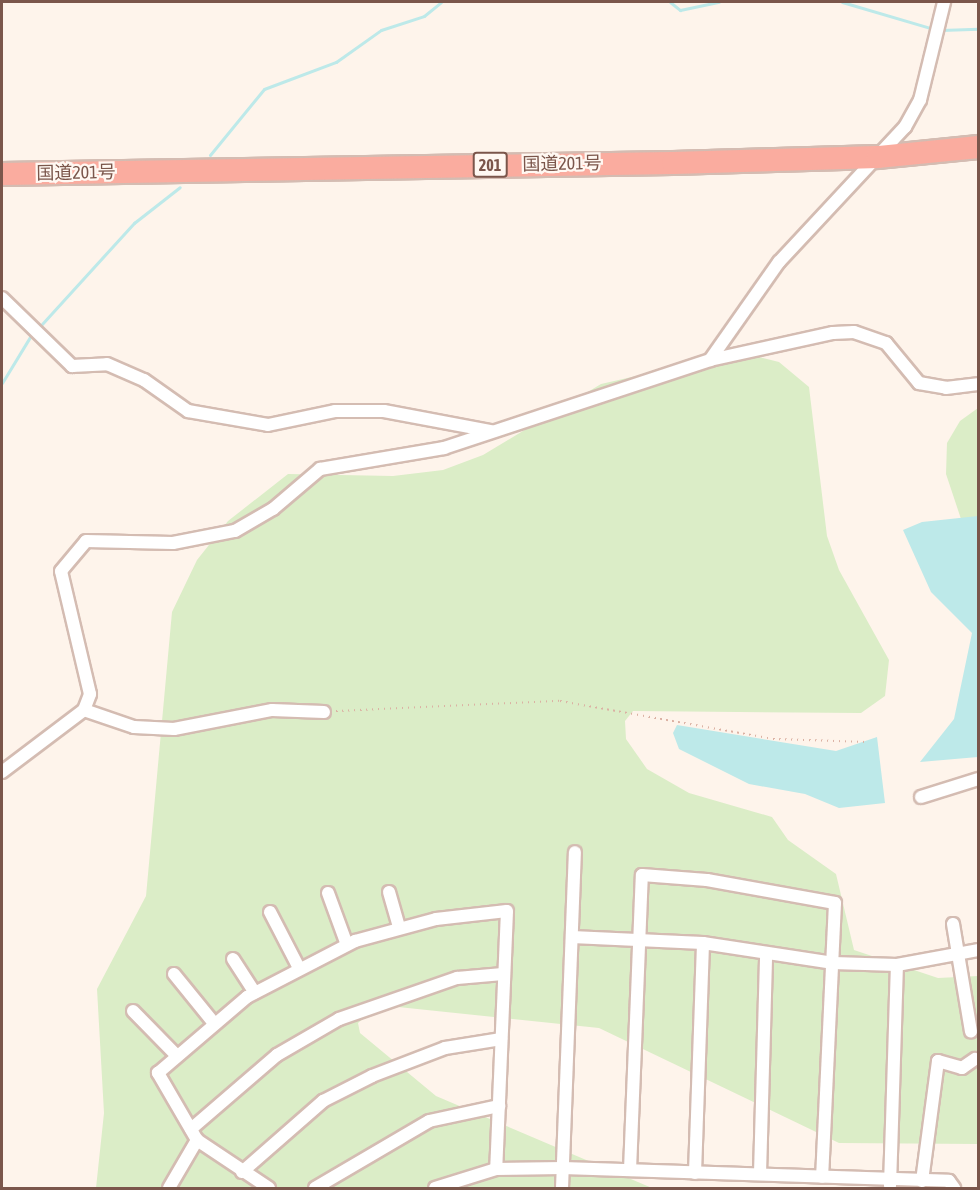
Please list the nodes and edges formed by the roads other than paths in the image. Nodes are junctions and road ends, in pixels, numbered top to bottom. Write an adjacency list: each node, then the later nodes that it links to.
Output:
1 (944, 2): 3 (street)
2 (978, 147): 3 (highway, 国道201号 / 201)
3 (878, 157): 4 (highway, 国道201号 / 201); 6 (street)
4 (2, 174)
5 (2, 298): 8 (street)
6 (710, 360): 7 (street); 8 (street)
7 (978, 384)
8 (493, 432): 9 (street)
9 (84, 710): 10 (street); 11 (street)
10 (324, 712)
11 (2, 772)
12 (978, 779): 13 (street)
13 (921, 797)
14 (575, 852): 20 (street)
15 (389, 892): 19 (street)
16 (328, 893): 23 (street)
17 (270, 912): 30 (street)
18 (952, 924): 26 (street)
19 (399, 928): 23 (street); 32 (street)
20 (572, 937): 21 (street); 42 (street)
21 (638, 941): 22 (street); 28 (street); 44 (street)
22 (703, 943): 25 (street); 46 (street)
23 (347, 945): 30 (street)
24 (978, 950): 26 (street)
25 (766, 954): 28 (street); 47 (street)
26 (958, 954): 29 (street); 36 (street)
27 (233, 959): 33 (street)
28 (833, 963): 29 (street); 48 (street)
29 (897, 965): 50 (street)
30 (298, 968): 33 (street)
31 (174, 974): 35 (street)
32 (503, 974): 37 (street); 41 (street)
33 (255, 993): 35 (street)
34 (133, 1011): 38 (street)
35 (213, 1022): 38 (street)
36 (971, 1031)
37 (501, 1039): 40 (street); 45 (street)
38 (177, 1056): 41 (street)
39 (975, 1059): 49 (street)
40 (499, 1106): 43 (street); 53 (street)
41 (194, 1135): 45 (street); 51 (street)
42 (563, 1168): 43 (street); 44 (street); 55 (street)
43 (496, 1169): 54 (street)
44 (630, 1170): 46 (street)
45 (242, 1172): 52 (street)
46 (695, 1173): 47 (street)
47 (760, 1174): 48 (street)
48 (822, 1177): 50 (street)
49 (922, 1181): 50 (street); 56 (street)
50 (890, 1184)
51 (169, 1188)
52 (269, 1188)
53 (315, 1188)
54 (435, 1188)
55 (562, 1188)
56 (954, 1188)

